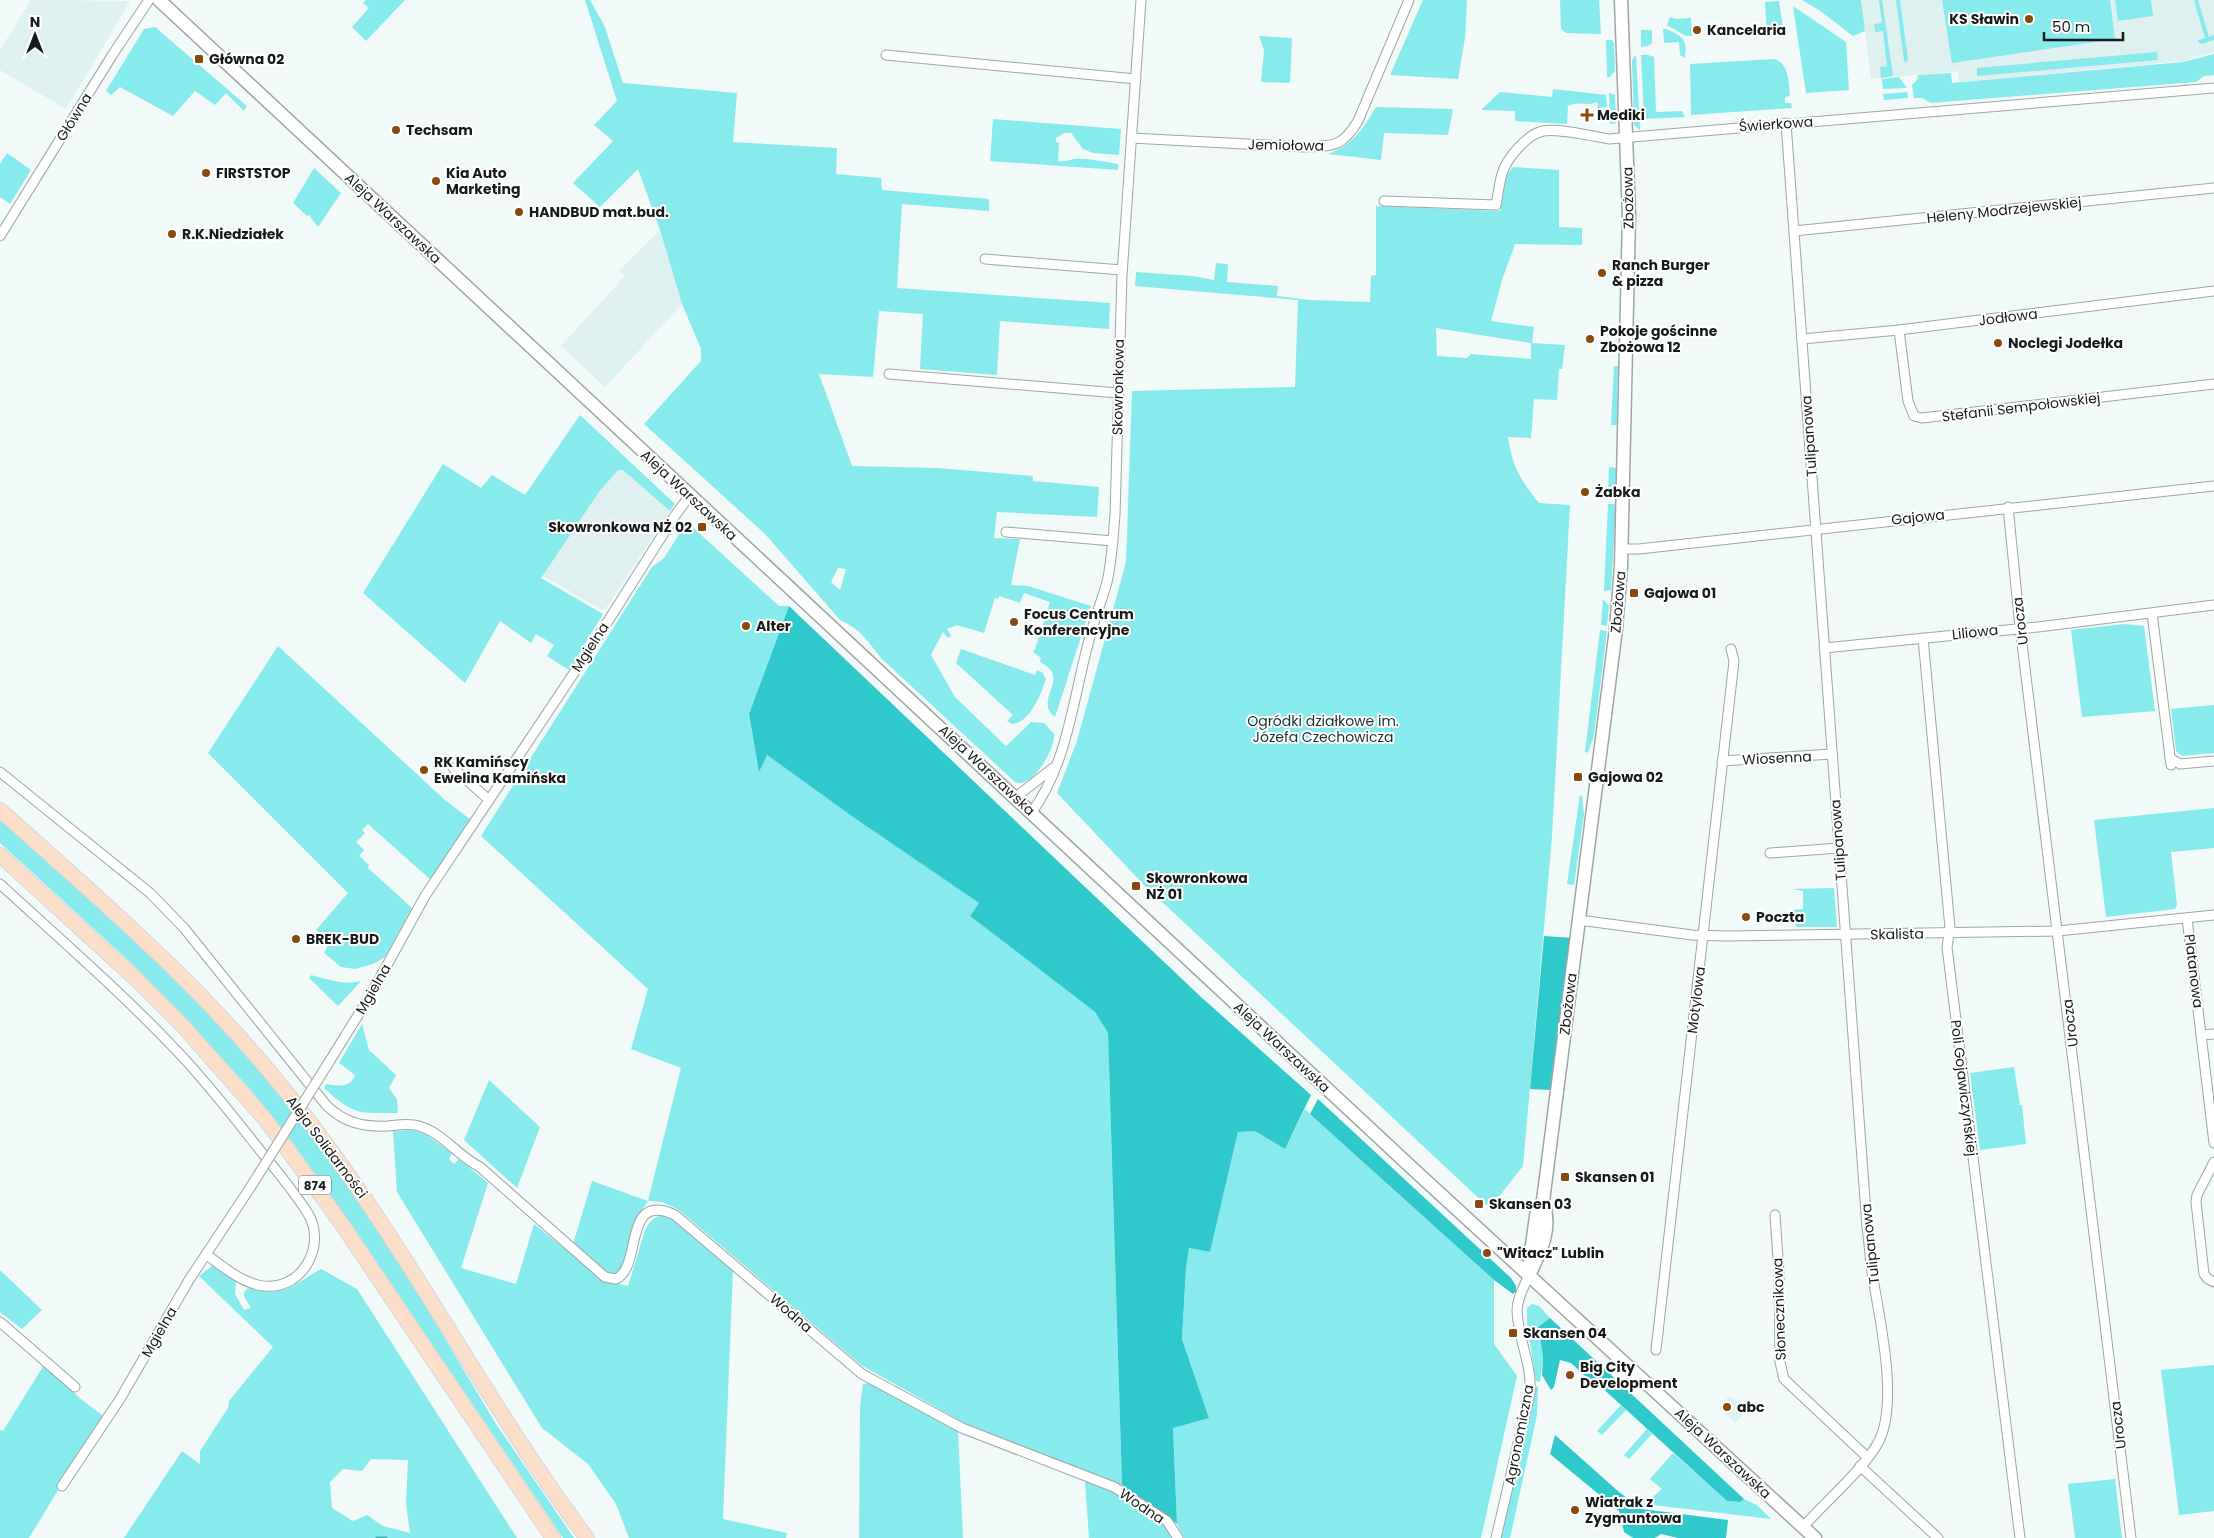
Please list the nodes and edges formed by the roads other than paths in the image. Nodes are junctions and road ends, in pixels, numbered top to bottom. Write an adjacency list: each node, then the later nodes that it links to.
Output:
1 (149, 0): 15 (street, Główna)
2 (159, 0): 25 (street, Aleja Warszawska)
3 (1141, 0): 7 (street, Skowronkowa)
4 (1409, 0): 11 (street, Jemiołowa)
5 (1621, 0): 10 (street, Zbożowa)
6 (886, 55): 7 (street)
7 (1136, 79): 11 (street, Skowronkowa)
8 (2214, 88): 9 (street, Świerkowa)
9 (1786, 123): 10 (street, Świerkowa); 14 (street, Tulipanowa)
10 (1626, 137): 13 (street, Świerkowa); 30 (street, Zbożowa)
11 (1131, 138): 17 (street, Skowronkowa)
12 (2214, 188): 14 (street, Heleny Modrzejewskiej)
13 (1384, 201)
14 (1794, 231): 20 (street, Tulipanowa)
15 (0, 236)
16 (985, 259): 17 (street)
17 (1122, 270): 23 (street, Skowronkowa)
18 (2214, 291): 19 (street, Jodłowa)
19 (1899, 330): 20 (street, Jodłowa); 22 (street, Stefanii Sempołowskiej)
20 (1802, 339): 27 (street, Tulipanowa)
21 (889, 374): 23 (street)
22 (2214, 384)
23 (1118, 393): 29 (street, Skowronkowa)
24 (2214, 486): 26 (street, Gajowa)
25 (690, 495): 43 (street, Aleja Warszawska); 44 (street, Mgielna)
26 (2008, 507): 27 (street, Gajowa); 33 (street, Urocza)
27 (1816, 528): 30 (street, Gajowa); 35 (street, Tulipanowa)
28 (1006, 532): 29 (street)
29 (1113, 541): 40 (street, Skowronkowa)
30 (1622, 549): 53 (street, Zbożowa)
31 (2214, 605): 32 (street, Liliowa)
32 (2152, 612): 33 (street, Liliowa); 39 (street)
33 (2020, 627): 34 (street, Liliowa); 54 (street, Urocza)
34 (1923, 638): 35 (street, Liliowa); 55 (street, Poli Gojawiczyńskiej)
35 (1824, 648): 37 (street, Tulipanowa)
36 (1731, 649): 38 (street, Motylowa)
37 (1832, 754): 38 (street, Wiosenna); 47 (street, Tulipanowa)
38 (1722, 761): 57 (street, Motylowa)
39 (2214, 761)
40 (1055, 766): 43 (street); 46 (street, Skowronkowa)
41 (453, 768): 44 (street)
42 (0, 772): 75 (street, Wodna)
43 (1016, 797): 46 (street, Aleja Warszawska)
44 (489, 800): 63 (street, Mgielna, bridge)
45 (0, 810): 74 (main road, Aleja Solidarności / 874)
46 (1032, 812): 64 (street, Aleja Warszawska)
47 (1839, 848): 48 (street); 56 (street, Tulipanowa)
48 (1770, 853)
49 (0, 855): 73 (main road, 874)
50 (0, 884): 63 (street)
51 (2214, 916): 52 (street, Skalista)
52 (2188, 918): 54 (street, Skalista); 59 (street, Platanowa)
53 (1579, 920): 57 (street, Skalista); 64 (street, Zbożowa)
54 (2058, 931): 55 (street, Skalista); 80 (street, Urocza)
55 (1950, 934): 56 (street, Skalista); 79 (street, Poli Gojawiczyńskiej)
56 (1846, 935): 57 (street, Skalista); 69 (street, Tulipanowa)
57 (1704, 936): 67 (street, Motylowa)
58 (2214, 1034): 59 (street)
59 (2202, 1035): 60 (street, Platanowa)
60 (2214, 1143)
61 (2214, 1162): 65 (street)
62 (1775, 1215): 69 (street, Słonecznikowa)
63 (206, 1254): 71 (street, Mgielna)
64 (1529, 1275): 72 (street, Aleja Warszawska); 76 (street, Agronomiczna)
65 (2214, 1282)
66 (0, 1322): 68 (street)
67 (1656, 1350)
68 (75, 1388)
69 (1867, 1458): 70 (street, Tulipanowa)
70 (1860, 1466): 72 (street, Tulipanowa); 78 (street)
71 (62, 1486)
72 (1803, 1527): 77 (street, Aleja Warszawska)
73 (553, 1538)
74 (587, 1538)
75 (1178, 1538)
76 (1496, 1538)
77 (1815, 1538)
78 (1938, 1538)
79 (2020, 1538)
80 (2131, 1538)

